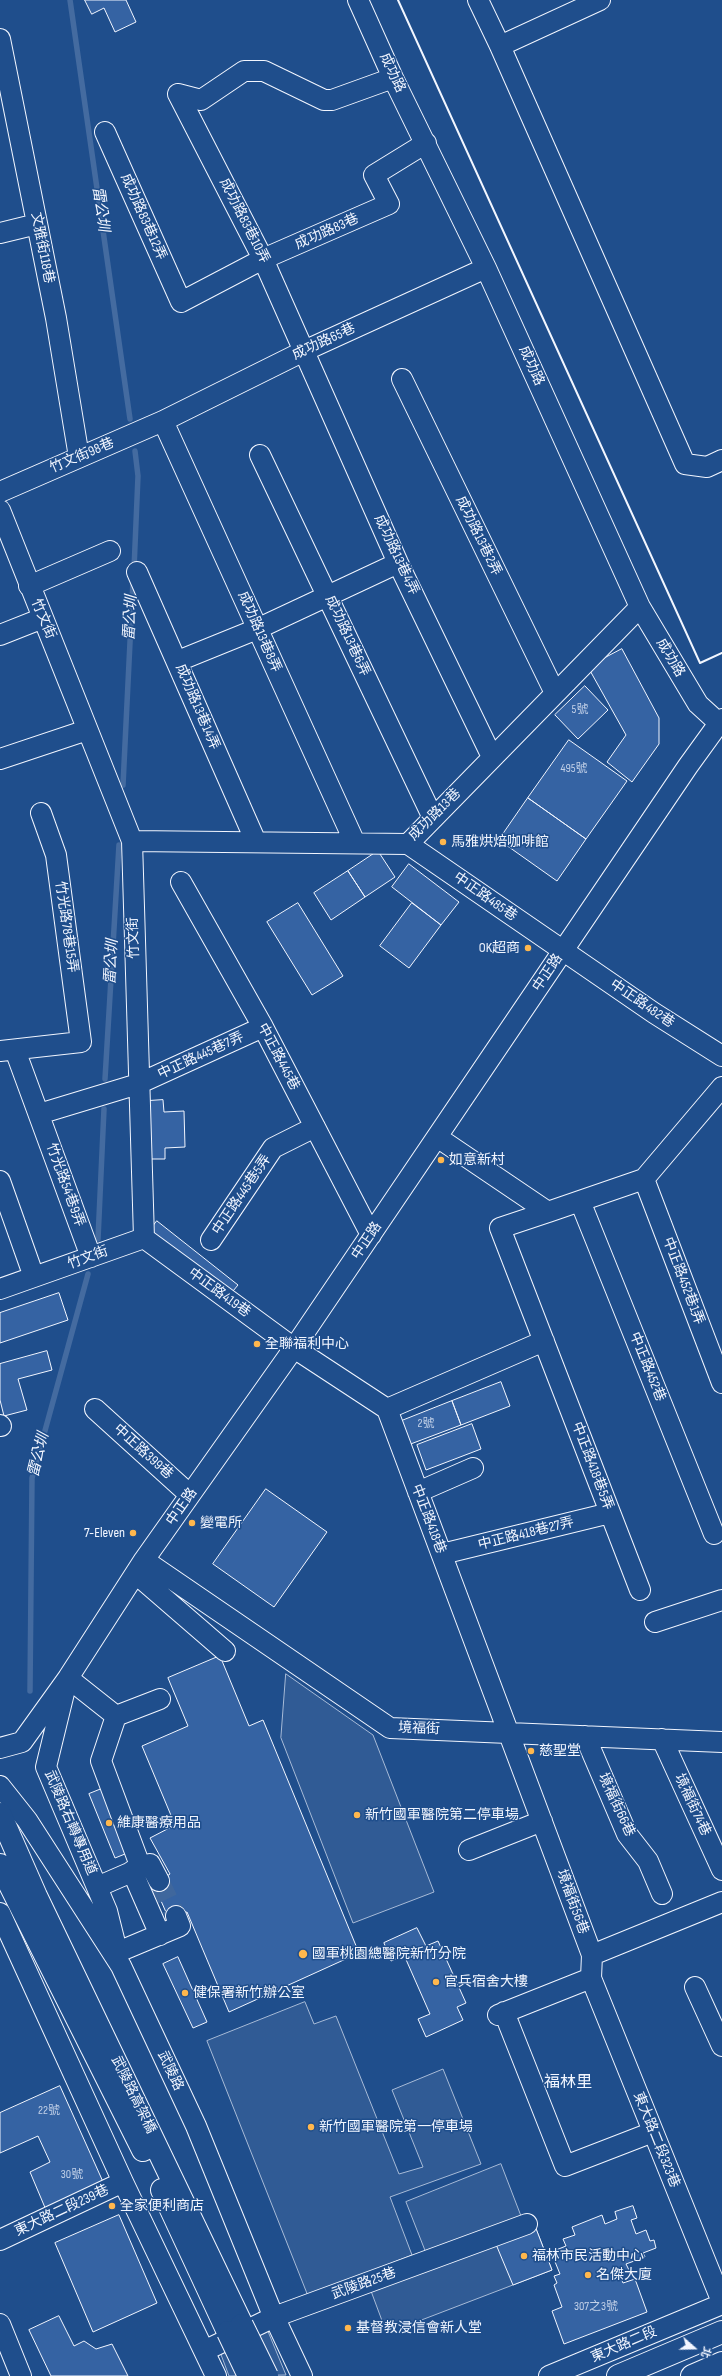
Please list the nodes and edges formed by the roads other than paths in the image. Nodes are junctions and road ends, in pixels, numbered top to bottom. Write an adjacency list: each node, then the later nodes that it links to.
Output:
1 (358, 0): 6 (street, 成功路)
2 (478, 0): 5 (street)
3 (600, 0): 5 (street)
4 (0, 40): 9 (street, 文雅街118巷)
5 (500, 46): 19 (street)
6 (393, 78): 8 (street, 成功路); 11 (street, 成功路83巷10弄)
7 (105, 132): 13 (street, 成功路83巷12弄)
8 (426, 143): 11 (street, 成功路83巷); 12 (street, 成功路)
9 (37, 224): 10 (street); 18 (street, 文雅街118巷)
10 (0, 233)
11 (263, 259): 13 (street, 成功路83巷); 14 (street, 成功路83巷10弄)
12 (486, 268): 14 (street, 成功路65巷); 28 (street, 成功路)
13 (181, 302)
14 (304, 351): 16 (street, 成功路65巷); 24 (street, 成功路13巷4弄)
15 (402, 379): 33 (street, 成功路13巷2弄)
16 (163, 421): 18 (street, 竹文街98巷); 30 (street, 成功路13巷8弄)
17 (260, 455): 27 (street, 成功路13巷6弄)
18 (80, 457): 20 (street, 竹文街98巷)
19 (722, 460)
20 (0, 492)
21 (0, 510): 23 (street, 竹文街)
22 (110, 551): 26 (street)
23 (8, 554): 26 (street, 竹文街)
24 (398, 563): 27 (street); 36 (street, 成功路13巷4弄)
25 (137, 572): 32 (street, 成功路13巷14弄)
26 (29, 586): 29 (street, 竹文街)
27 (328, 596): 30 (street); 39 (street, 成功路13巷6弄)
28 (640, 607): 33 (street, 成功路13巷); 34 (street, 成功路)
29 (43, 618): 31 (street); 35 (street, 竹文街)
30 (257, 629): 32 (street); 42 (street, 成功路13巷8弄)
31 (0, 635)
32 (178, 661): 41 (street, 成功路13巷14弄)
33 (555, 693): 36 (street, 成功路13巷)
34 (721, 722): 45 (street, 中正路)
35 (87, 730): 37 (street); 40 (street, 竹文街)
36 (492, 757): 39 (street, 成功路13巷)
37 (0, 759)
38 (41, 813): 47 (street, 竹光路78巷15弄)
39 (433, 818): 43 (street, 成功路13巷)
40 (132, 841): 41 (street, 成功路13巷); 49 (street, 竹文街)
41 (256, 842): 42 (street, 成功路13巷)
42 (355, 843): 43 (street, 成功路13巷)
43 (408, 844): 45 (street, 中正路485巷)
44 (181, 882): 46 (street, 中正路445巷)
45 (563, 951): 48 (street, 中正路482巷); 53 (street, 中正路)
46 (263, 1028): 49 (street, 中正路445巷7弄); 52 (street, 中正路445巷)
47 (8, 1051): 51 (street, 竹光路54巷9弄)
48 (722, 1056)
49 (138, 1084): 51 (street); 59 (street, 竹文街)
50 (722, 1087): 54 (street)
51 (38, 1114): 61 (street, 竹光路54巷9弄)
52 (315, 1127): 58 (street, 中正路445巷); 60 (street, 中正路445巷5弄)
53 (437, 1137): 57 (street); 58 (street, 中正路)
54 (644, 1179): 56 (street); 66 (street, 中正路452巷1弄)
55 (0, 1181): 62 (street)
56 (580, 1201): 57 (street); 73 (street, 中正路452巷)
57 (548, 1212): 64 (street, 中正路418巷5弄)
58 (371, 1234): 65 (street, 中正路)
59 (144, 1238): 61 (street, 竹文街); 65 (street, 中正路419巷)
60 (211, 1240)
61 (90, 1257): 62 (street, 竹文街)
62 (34, 1277): 63 (street, 竹文街)
63 (2, 1287)
64 (544, 1341): 68 (street); 72 (street, 中正路418巷5弄)
65 (294, 1348): 68 (street); 71 (street, 中正路)
66 (722, 1383)
67 (95, 1409): 71 (street, 中正路399巷)
68 (387, 1409): 70 (street, 中正路418巷)
69 (473, 1468): 70 (street)
70 (418, 1492): 74 (street, 中正路418巷)
71 (190, 1495): 75 (street, 中正路)
72 (610, 1513): 74 (street, 中正路418巷27弄); 76 (street, 中正路418巷5弄)
73 (714, 1534)
74 (442, 1554): 83 (street, 中正路418巷)
75 (140, 1567): 79 (street); 80 (street, 中正路); 83 (street, 境福街)
76 (640, 1590)
77 (722, 1600): 78 (street)
78 (655, 1622)
79 (225, 1651)
80 (68, 1678): 82 (street); 87 (street, 中正路); 96 (street, 武陵路右轉專用道)
81 (160, 1699): 82 (street)
82 (116, 1716): 93 (street)
83 (509, 1733): 84 (street, 境福街); 90 (street, 境福街56巷)
84 (585, 1736): 85 (street, 境福街); 97 (street, 境福街66巷)
85 (662, 1739): 86 (street, 境福街); 94 (street, 境福街74巷)
86 (722, 1742)
87 (0, 1748)
88 (0, 1786): 103 (street, 武陵路)
89 (0, 1814): 114 (main road, 武陵路高架橋)
90 (542, 1821): 91 (street); 102 (street, 境福街56巷)
91 (470, 1850)
92 (0, 1865): 114 (main road, 武陵路高架橋)
93 (136, 1870): 95 (street); 96 (street); 101 (street)
94 (722, 1870)
95 (159, 1881)
96 (97, 1886): 103 (street, 武陵路右轉專用道)
97 (662, 1894)
98 (722, 1902): 102 (street)
99 (0, 1912): 108 (street)
100 (176, 1916): 101 (street)
101 (160, 1935): 103 (street)
102 (592, 1955): 104 (street, 境福街56巷)
103 (119, 1959): 112 (street, 武陵路)
104 (591, 1978): 107 (street, 東大路二段323巷); 107 (street)
105 (695, 1987): 106 (street)
106 (722, 2046)
107 (653, 2132): 111 (street, 東大路二段323巷)
108 (123, 2182): 110 (street, 東大路二段239巷); 116 (street)
109 (527, 2224): 112 (street, 武陵路25巷)
110 (0, 2240)
111 (722, 2303): 123 (street, 東大路二段)
112 (274, 2317): 116 (street, 武陵路25巷); 122 (street, 武陵路)
113 (0, 2324): 118 (street)
114 (235, 2328): 120 (main road, 武陵路高架橋, bridge); 121 (main road, 武陵路高架橋, bridge)
115 (722, 2332): 124 (main road, 東大路二段)
116 (204, 2351): 119 (street)
117 (722, 2363): 125 (main road)
118 (22, 2376)
119 (216, 2376)
120 (249, 2376)
121 (267, 2376)
122 (302, 2376)
123 (548, 2376)
124 (618, 2376)
125 (692, 2376)

